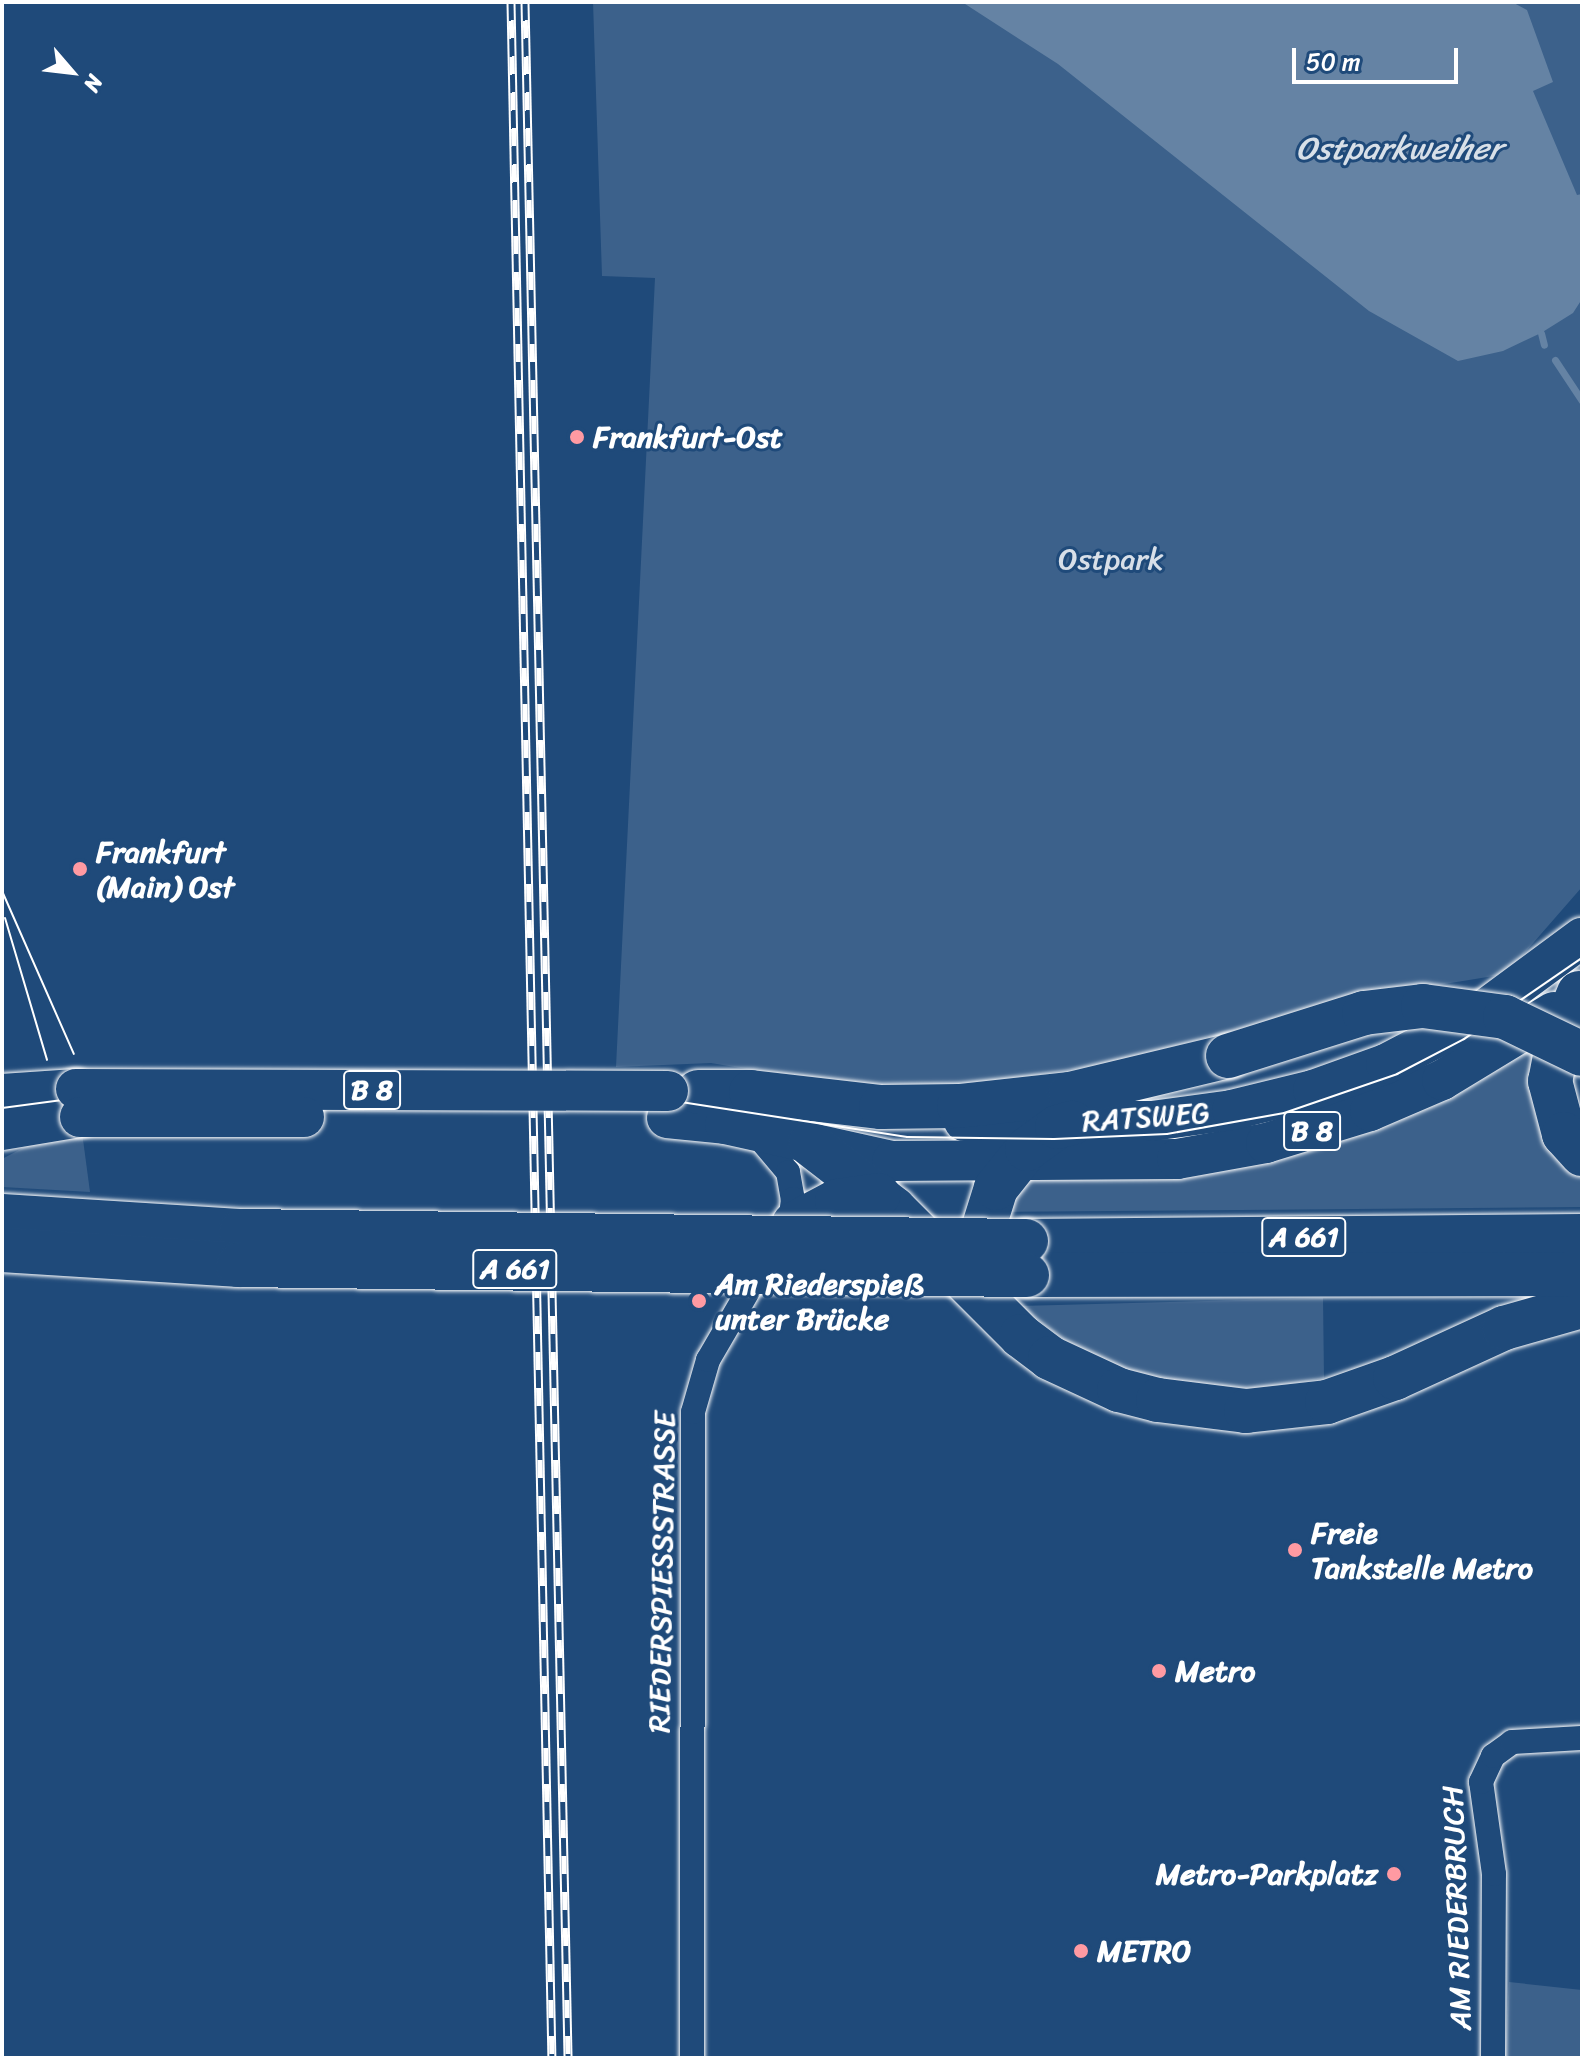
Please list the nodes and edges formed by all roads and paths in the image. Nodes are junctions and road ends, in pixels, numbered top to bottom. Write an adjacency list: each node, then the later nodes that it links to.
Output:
1 (1582, 938): 7 (main road, RATSWEG / B 8)
2 (1580, 992): 11 (highway); 12 (main road, RATSWEG / B 8)
3 (1582, 1054): 5 (highway, bridge)
4 (2, 1094): 6 (main road, B 8)
5 (678, 1100): 6 (main road, B 8, bridge); 7 (main road, RATSWEG / B 8); 8 (main road, RATSWEG / B 8)
6 (78, 1103): 9 (main road, B 8)
7 (1072, 1123): 12 (highway)
8 (750, 1129): 10 (main road, RATSWEG / B 8); 15 (street)
9 (2, 1130)
10 (810, 1144): 12 (main road, RATSWEG / B 8); 13 (highway)
11 (1582, 1154)
12 (1013, 1163): 21 (highway)
13 (879, 1195): 15 (highway); 21 (highway)
14 (2, 1216): 18 (highway, A 661, bridge)
15 (794, 1224): 23 (street, RIEDERSPIESSSTRASSE)
16 (1582, 1236): 18 (highway, A 661)
17 (2, 1250): 18 (highway, A 661, bridge)
18 (1027, 1258): 19 (highway, A 661)
19 (1582, 1274)
20 (1582, 1306): 21 (highway)
21 (1002, 1318)
22 (1582, 1738): 24 (street, AM RIEDERBRUCH)
23 (692, 2058)
24 (1493, 2058)

